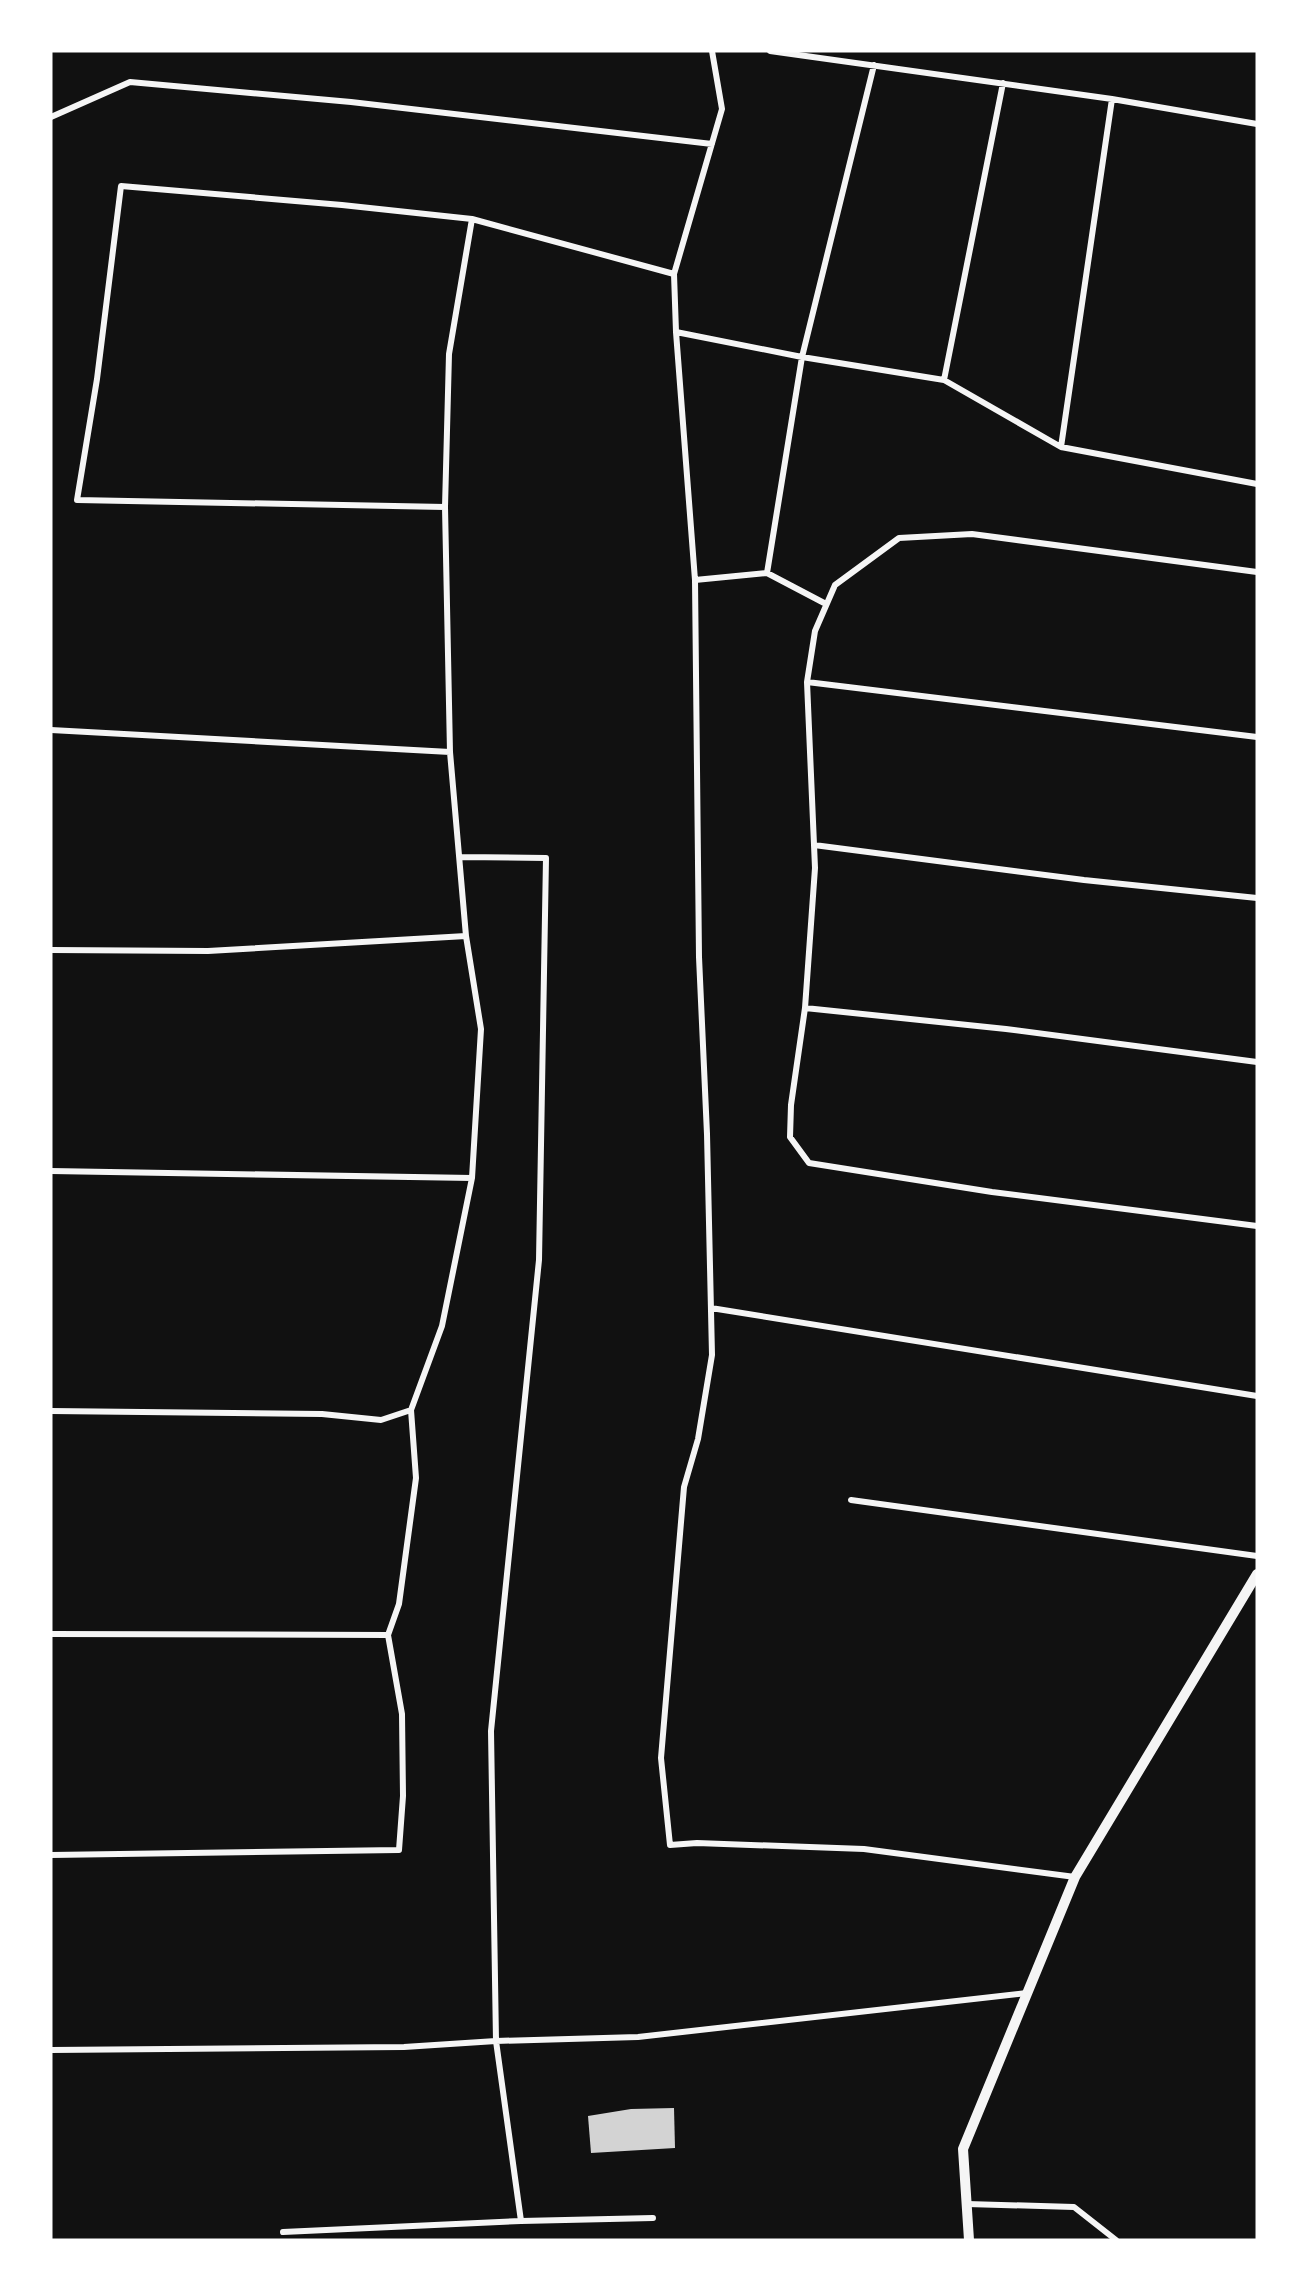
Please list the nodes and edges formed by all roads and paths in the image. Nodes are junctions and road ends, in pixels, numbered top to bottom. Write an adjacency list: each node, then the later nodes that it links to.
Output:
1 (712, 51): 8 (street)
2 (770, 51): 3 (street)
3 (874, 65): 4 (street); 12 (street)
4 (1003, 83): 5 (street); 13 (street)
5 (1112, 99): 7 (street); 14 (street)
6 (51, 117): 8 (street)
7 (1257, 124)
8 (712, 144): 10 (street)
9 (472, 219): 10 (street); 16 (street); 16 (street)
10 (674, 274): 11 (street)
11 (676, 332): 12 (street); 19 (street)
12 (802, 357): 13 (street); 18 (street)
13 (944, 380): 14 (street)
14 (1061, 447): 15 (street)
15 (1257, 484)
16 (445, 507): 24 (street)
17 (1257, 572): 20 (street)
18 (767, 573): 19 (street); 20 (street)
19 (695, 579): 35 (street)
20 (826, 604): 21 (street)
21 (807, 682): 23 (street); 25 (street)
22 (51, 730): 24 (street)
23 (1257, 737)
24 (450, 752): 26 (street)
25 (813, 845): 27 (street); 30 (street)
26 (459, 857): 28 (street); 47 (street)
27 (1257, 898)
28 (466, 936): 29 (street); 33 (street)
29 (51, 950)
30 (806, 1008): 31 (street); 34 (street)
31 (1257, 1062)
32 (51, 1171): 33 (street)
33 (472, 1178): 37 (street)
34 (1257, 1226)
35 (711, 1308): 36 (street); 45 (street)
36 (1257, 1396)
37 (411, 1410): 38 (street); 43 (street)
38 (51, 1411)
39 (851, 1500): 40 (street)
40 (1257, 1556)
41 (1257, 1574): 45 (street)
42 (51, 1634): 43 (street)
43 (388, 1635): 44 (street)
44 (51, 1855)
45 (1075, 1877): 46 (street)
46 (1027, 1993): 47 (street); 49 (street)
47 (496, 2041): 48 (street); 51 (street)
48 (51, 2050)
49 (967, 2204): 53 (street); 54 (street)
50 (653, 2218): 51 (street)
51 (521, 2221): 52 (street)
52 (283, 2232)
53 (969, 2240)
54 (1116, 2240)

